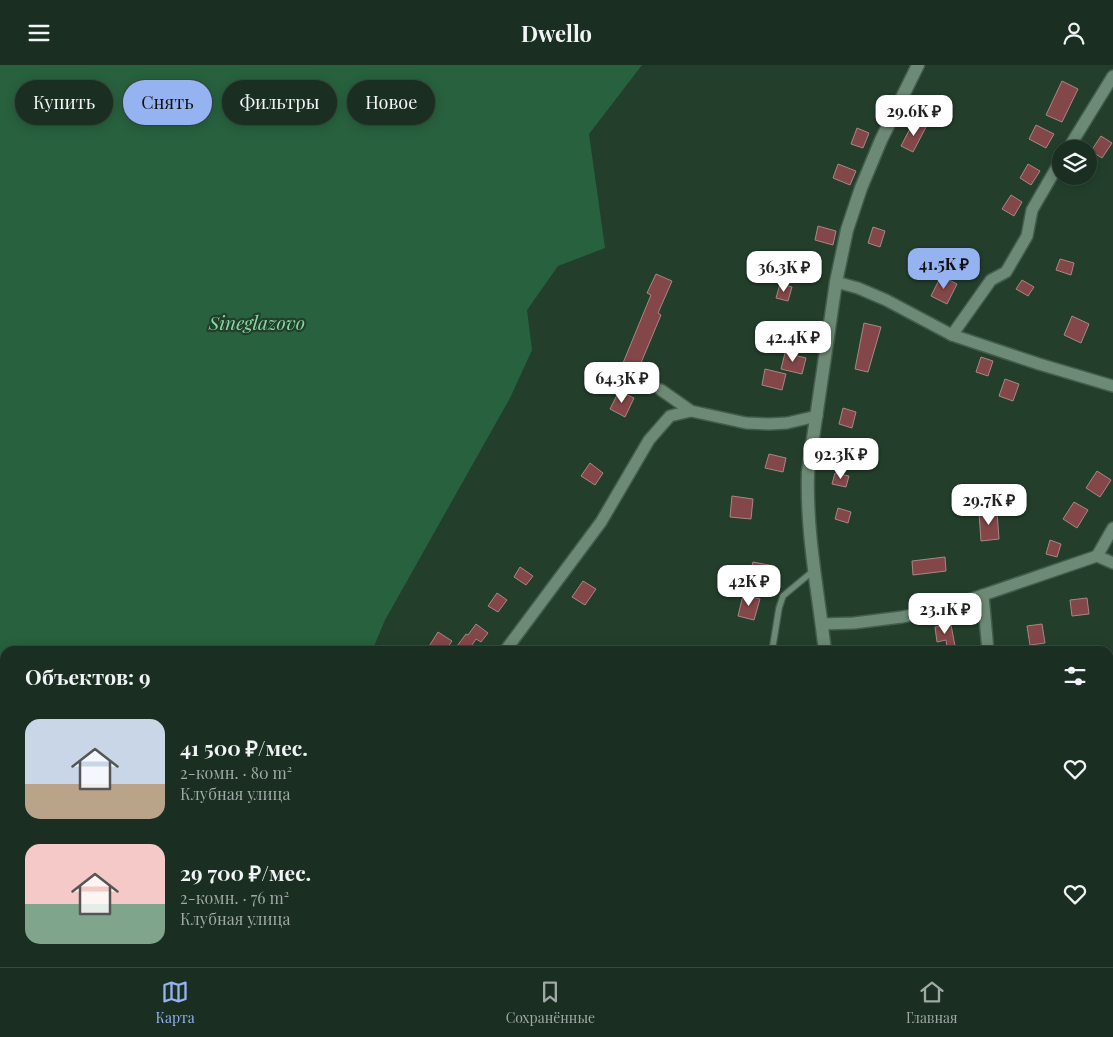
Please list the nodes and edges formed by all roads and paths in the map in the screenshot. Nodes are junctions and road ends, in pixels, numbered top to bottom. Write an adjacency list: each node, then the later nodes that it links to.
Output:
1 (918, 65): 5 (street)
2 (1113, 76): 3 (street)
3 (1074, 140)
4 (1052, 176): 6 (street)
5 (836, 282): 6 (street); 10 (street)
6 (952, 335): 7 (street)
7 (1113, 386)
8 (661, 390): 9 (street)
9 (691, 411): 10 (street); 18 (street)
10 (817, 416): 14 (street)
11 (1113, 528): 12 (street)
12 (1097, 556): 13 (street); 16 (street)
13 (1112, 563): 15 (street)
14 (814, 570): 17 (street); 19 (lane)
15 (1113, 575)
16 (983, 595): 17 (street); 21 (street)
17 (822, 624): 20 (street)
18 (509, 646)
19 (773, 646)
20 (824, 646)
21 (988, 646)

